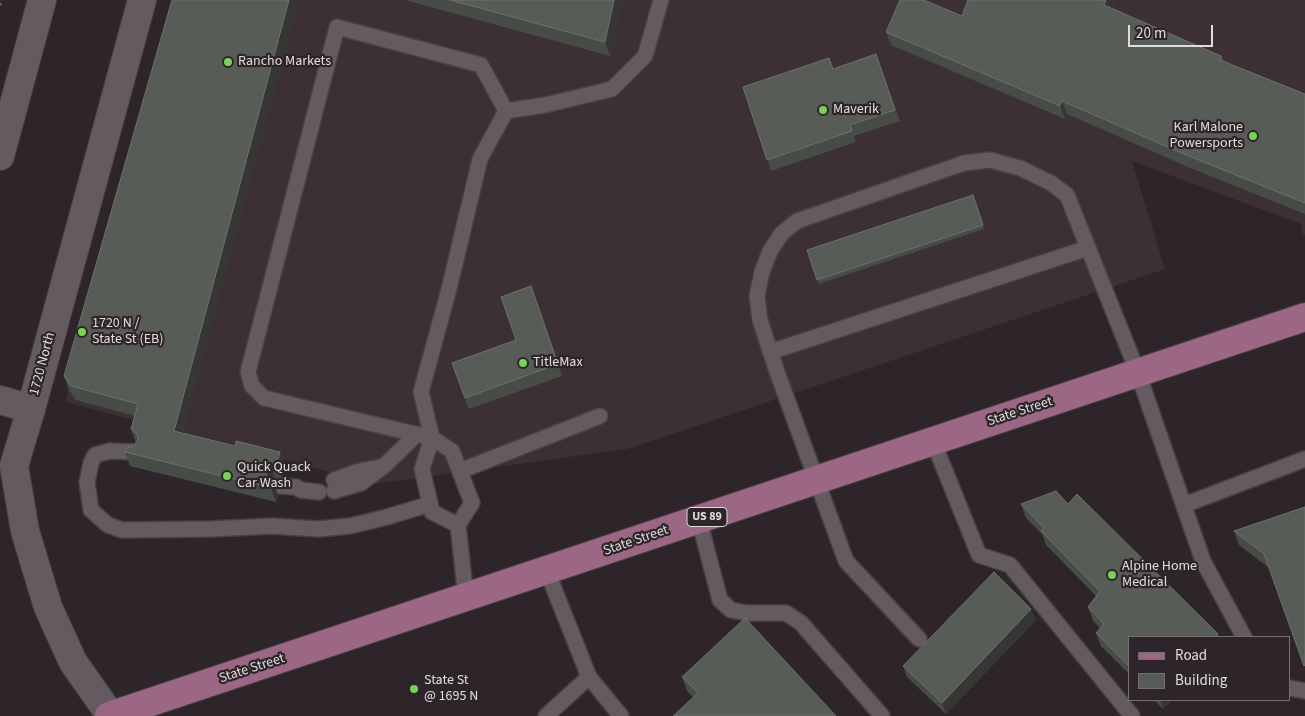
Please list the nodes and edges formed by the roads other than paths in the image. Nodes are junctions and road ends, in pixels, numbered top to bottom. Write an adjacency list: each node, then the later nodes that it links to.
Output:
1 (42, 0): 5 (street)
2 (661, 0): 4 (lane)
3 (138, 1): 11 (street, 1720 North)
4 (506, 111): 13 (lane); 14 (lane)
5 (0, 156)
6 (1088, 248): 8 (lane); 8 (lane); 9 (lane)
7 (1305, 317): 9 (main road, State Street / US 89)
8 (770, 352): 20 (lane)
9 (1138, 373): 15 (main road, State Street / US 89); 25 (lane)
10 (0, 400): 11 (street)
11 (31, 409): 18 (street, 1720 North)
12 (600, 416): 19 (lane)
13 (416, 434): 14 (lane); 21 (lane)
14 (432, 438): 19 (lane); 24 (lane)
15 (933, 442): 20 (main road, State Street / US 89); 39 (lane)
16 (134, 452): 24 (lane)
17 (1305, 459): 25 (lane)
18 (7, 465): 35 (street, 1720 North)
19 (460, 471): 27 (lane)
20 (817, 480): 26 (main road, State Street / US 89); 31 (lane)
21 (334, 485)
22 (280, 486): 23 (lane)
23 (319, 487)
24 (430, 504): 27 (lane)
25 (1184, 505): 30 (lane)
26 (699, 520): 28 (main road, State Street / US 89); 38 (lane)
27 (458, 525): 29 (lane)
28 (547, 571): 29 (main road, State Street / US 89); 32 (lane)
29 (466, 598): 35 (main road, State Street / US 89)
30 (1243, 636)
31 (919, 639)
32 (589, 677): 36 (lane); 37 (lane)
33 (1290, 688): 34 (lane)
34 (1305, 691)
35 (110, 716)
36 (546, 716)
37 (620, 716)
38 (882, 716)
39 (1132, 716)

